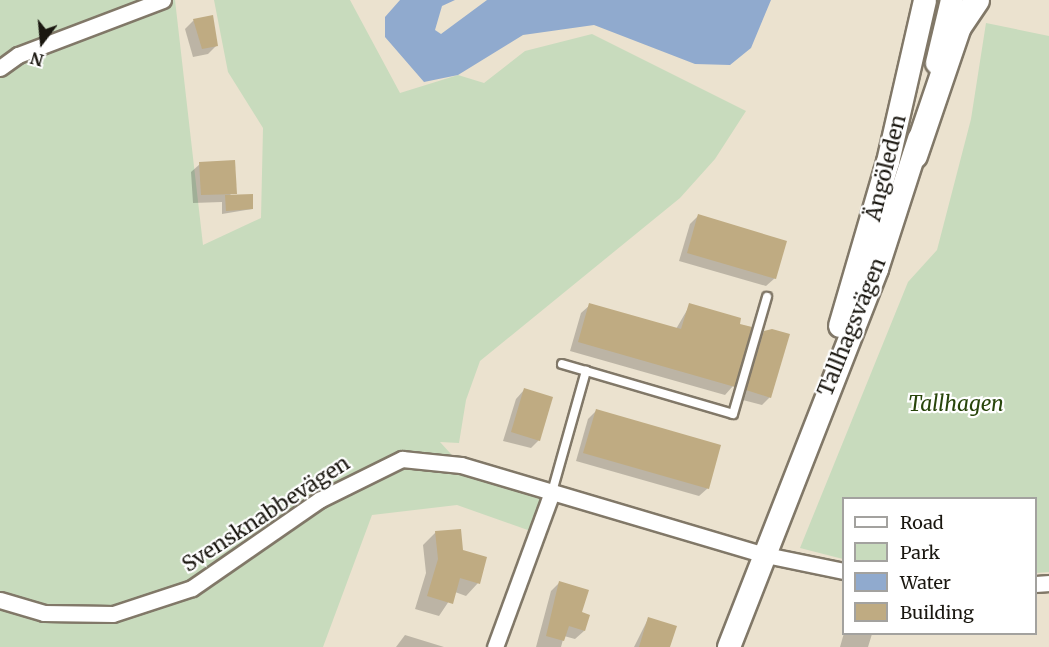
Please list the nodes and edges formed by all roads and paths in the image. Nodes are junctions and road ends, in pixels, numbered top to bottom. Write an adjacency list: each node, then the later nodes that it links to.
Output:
1 (163, 0): 5 (street)
2 (925, 0): 10 (main road, Ängöleden)
3 (952, 0): 6 (main road, Tallhagsvägen)
4 (977, 0): 6 (main road)
5 (0, 68)
6 (915, 156): 10 (main road, Tallhagsvägen)
7 (767, 297): 9 (lane)
8 (562, 364): 9 (lane)
9 (586, 371): 11 (lane)
10 (807, 438): 12 (main road, Tallhagsvägen)
11 (552, 492): 12 (street, Svensknabbevägen); 14 (street, Svensknabbevägen); 15 (street)
12 (761, 554): 13 (street, Svensknabbevägen); 16 (main road, Tallhagsvägen)
13 (842, 571)
14 (0, 600)
15 (495, 647)
16 (729, 647)

